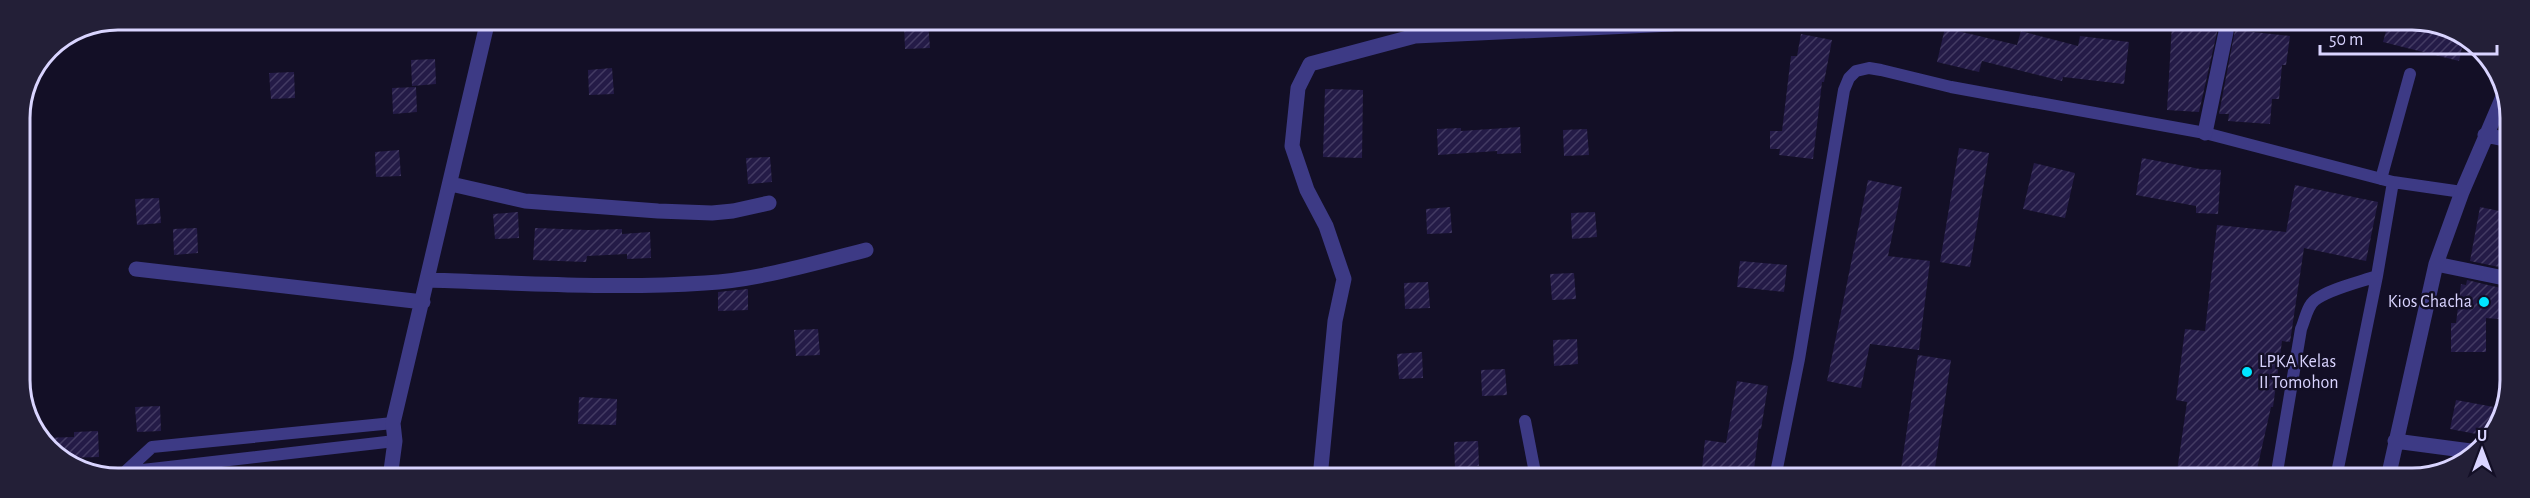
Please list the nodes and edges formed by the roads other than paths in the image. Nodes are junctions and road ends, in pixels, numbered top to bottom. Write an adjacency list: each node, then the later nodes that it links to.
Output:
1 (486, 30): 10 (street)
2 (1544, 30): 28 (street)
3 (2226, 32): 6 (street)
4 (2410, 74): 9 (lane)
5 (2499, 106): 7 (street)
6 (2205, 134): 9 (lane); 30 (lane)
7 (2485, 135): 8 (street); 11 (street)
8 (2500, 138)
9 (2387, 181): 11 (lane); 16 (lane)
10 (451, 184): 12 (street); 18 (street)
11 (2462, 192): 14 (street)
12 (769, 203)
13 (866, 250): 18 (street)
14 (2436, 264): 17 (street); 23 (street)
15 (136, 269): 19 (street)
16 (2377, 276): 31 (lane); 32 (lane)
17 (2500, 277)
18 (428, 280): 19 (street)
19 (423, 302): 21 (street)
20 (1525, 421): 29 (lane)
21 (393, 423): 22 (street); 25 (lane)
22 (395, 441): 26 (lane); 27 (street)
23 (2395, 441): 24 (street); 33 (street)
24 (2452, 449)
25 (132, 468)
26 (181, 468)
27 (391, 468)
28 (1321, 468)
29 (1534, 468)
30 (1777, 468)
31 (2278, 468)
32 (2338, 468)
33 (2390, 468)

